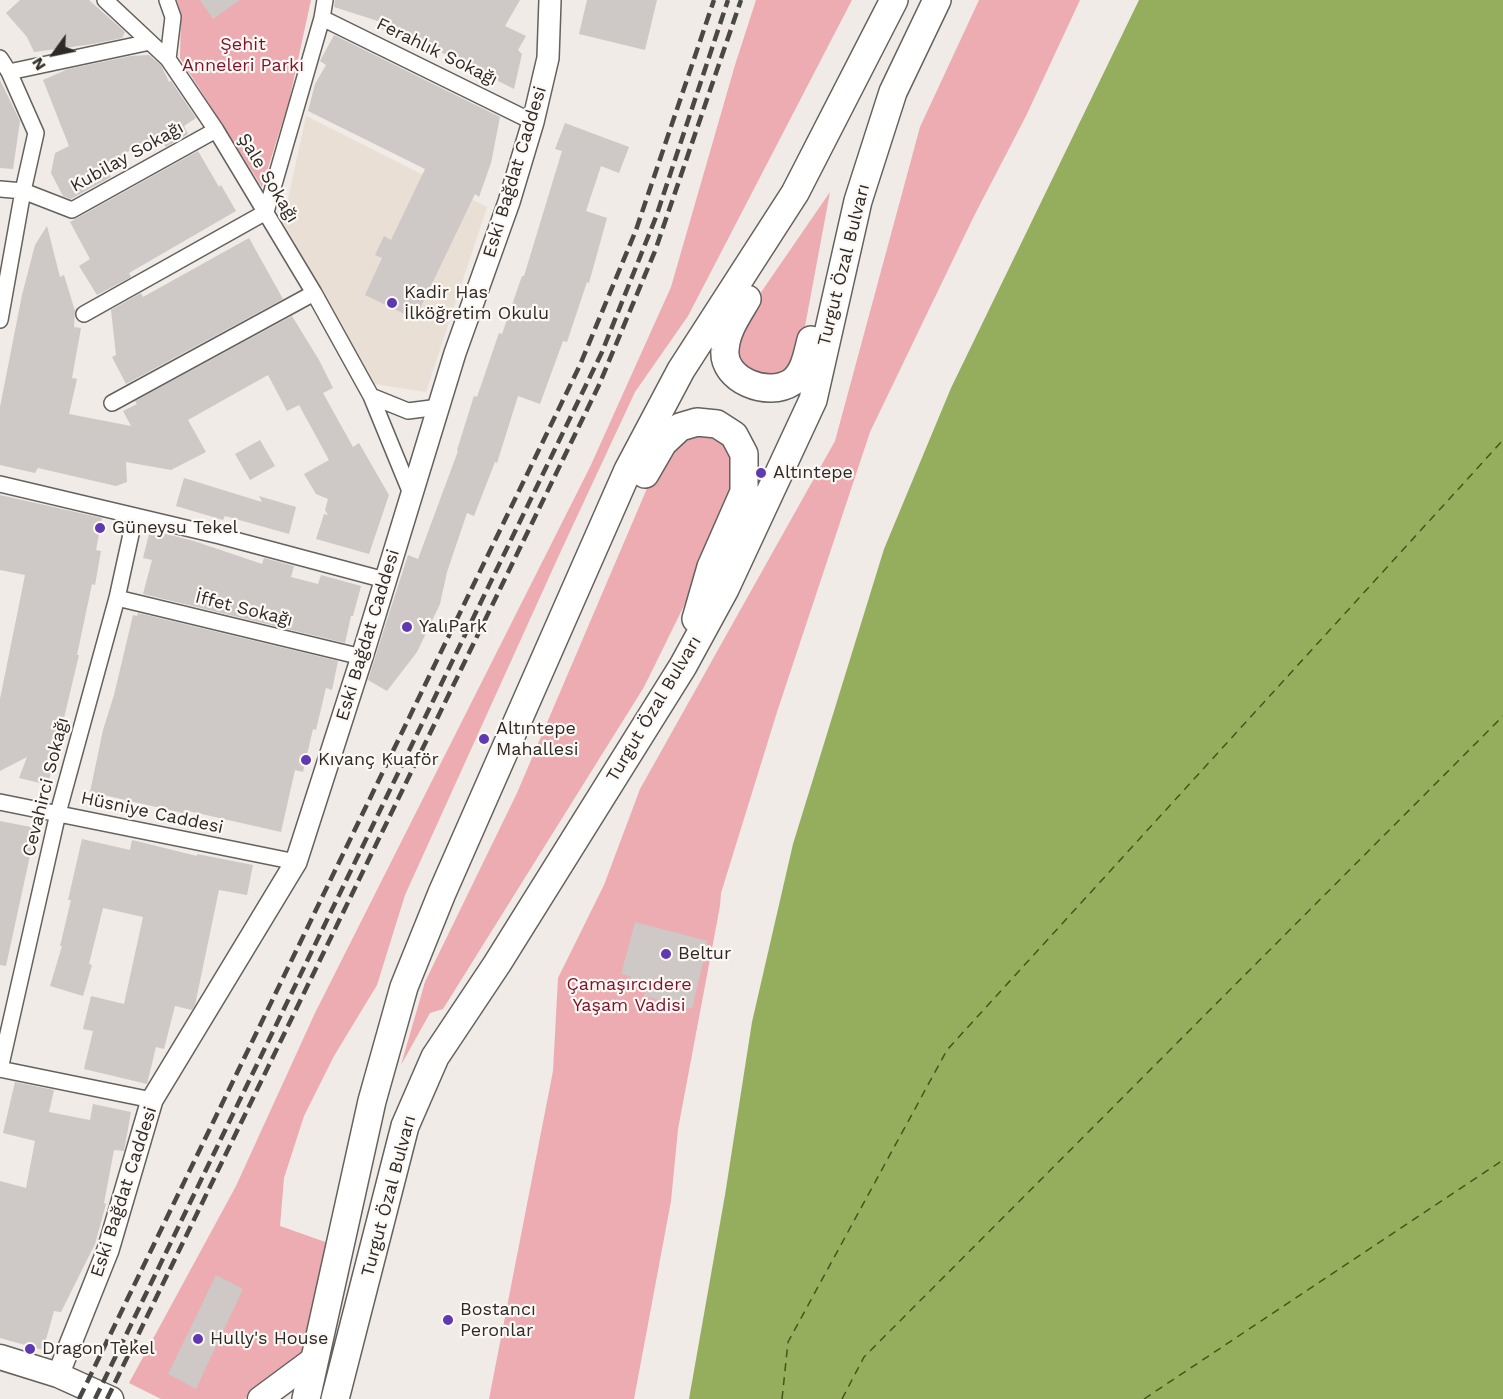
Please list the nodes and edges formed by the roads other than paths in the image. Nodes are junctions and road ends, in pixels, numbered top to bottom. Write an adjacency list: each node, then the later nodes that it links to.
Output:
1 (105, 0): 8 (street, Şale Sokağı)
2 (167, 0): 10 (street)
3 (326, 0): 7 (street)
4 (550, 0): 12 (street, Eski Bağdat Caddesi)
5 (894, 0): 16 (highway, Turgut Özal Bulvarı)
6 (938, 0): 17 (highway, Turgut Özal Bulvarı)
7 (322, 18): 12 (street, Ferahlık Sokağı); 18 (street)
8 (150, 42): 10 (street, Şale Sokağı); 11 (street)
9 (0, 58): 11 (street)
10 (168, 59): 13 (street, Şale Sokağı)
11 (9, 72): 15 (street)
12 (533, 122): 24 (street, Eski Bağdat Caddesi)
13 (216, 130): 15 (street, Kubilay Sokağı); 18 (street, Şale Sokağı)
14 (0, 189): 15 (street)
15 (23, 191): 21 (street)
16 (795, 193): 17 (highway); 32 (highway, Turgut Özal Bulvarı)
17 (858, 201): 31 (highway, Turgut Özal Bulvarı)
18 (266, 212): 19 (street, Şale Sokağı); 20 (street)
19 (314, 293): 22 (street, Şale Sokağı); 23 (street)
20 (84, 314)
21 (0, 320)
22 (371, 396): 24 (street); 26 (street, Şale Sokağı)
23 (112, 404)
24 (439, 407): 26 (street, Eski Bağdat Caddesi)
25 (0, 484): 27 (street)
26 (412, 496): 28 (street, Eski Bağdat Caddesi)
27 (135, 516): 28 (street); 29 (street, Cevahirci Sokağı)
28 (385, 580): 30 (street, Eski Bağdat Caddesi)
29 (117, 598): 30 (street, İffet Sokağı); 34 (street, Cevahirci Sokağı)
30 (362, 657): 35 (street, Eski Bağdat Caddesi)
31 (683, 666): 32 (highway); 46 (highway, Turgut Özal Bulvarı)
32 (509, 741): 39 (highway, Turgut Özal Bulvarı)
33 (0, 802): 34 (street, Hüsniye Caddesi)
34 (58, 813): 35 (street, Hüsniye Caddesi); 36 (street, Cevahirci Sokağı)
35 (296, 862): 37 (street, Eski Bağdat Caddesi)
36 (0, 1069): 37 (street)
37 (152, 1100): 41 (street, Eski Bağdat Caddesi)
38 (0, 1357): 41 (main road)
39 (314, 1359): 44 (main road); 45 (highway, Turgut Özal Bulvarı)
40 (0, 1371): 41 (main road)
41 (55, 1380): 42 (main road); 43 (main road)
42 (81, 1399)
43 (111, 1399)
44 (260, 1399)
45 (306, 1399)
46 (335, 1399)

